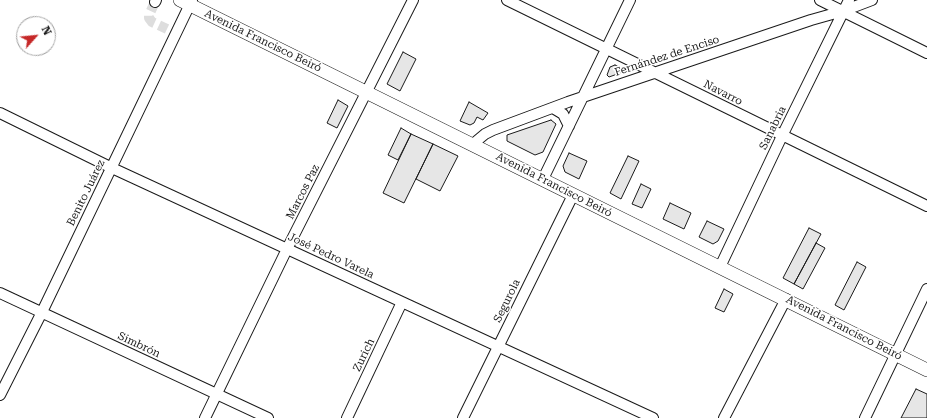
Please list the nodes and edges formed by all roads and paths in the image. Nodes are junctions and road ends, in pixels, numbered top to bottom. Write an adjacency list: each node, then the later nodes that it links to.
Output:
1 (413, 0): 12 (street, Marcos Paz)
2 (507, 0): 9 (street, Navarro)
3 (630, 0): 9 (street)
4 (820, 0): 8 (street)
5 (849, 0): 8 (street, Sanabria)
6 (872, 0): 8 (street, Fernández de Enciso)
7 (187, 2): 12 (main road, Avenida Francisco Beiró); 19 (street, Benito Juárez)
8 (843, 11): 10 (street); 11 (street, Fernández de Enciso); 17 (street, Sanabria)
9 (606, 49): 11 (street, Navarro); 13 (street)
10 (927, 53)
11 (656, 72): 13 (street, Fernández de Enciso); 17 (street, Navarro)
12 (367, 92): 18 (main road, Avenida Francisco Beiró); 23 (street, Marcos Paz)
13 (583, 97): 14 (street, Fernández de Enciso); 16 (street)
14 (553, 108): 16 (street); 18 (street, Fernández de Enciso)
15 (0, 113): 19 (street, José Pedro Varela)
16 (569, 126): 20 (street)
17 (782, 136): 22 (street, Navarro); 24 (street, Sanabria)
18 (473, 144): 20 (main road, Avenida Francisco Beiró)
19 (112, 168): 23 (street, José Pedro Varela); 29 (street, Benito Juárez)
20 (543, 179): 21 (main road, Avenida Francisco Beiró)
21 (573, 195): 24 (main road, Avenida Francisco Beiró); 30 (street, Segurola)
22 (927, 206)
23 (287, 249): 28 (street, José Pedro Varela); 34 (street, Marcos Paz)
24 (720, 267): 27 (main road, Avenida Francisco Beiró)
25 (927, 289): 31 (street)
26 (0, 292): 29 (street, Simbrón)
27 (786, 299): 31 (main road, Avenida Francisco Beiró); 40 (street)
28 (402, 302): 30 (street, José Pedro Varela); 37 (street, Zurich)
29 (42, 312): 33 (street, Benito Juárez); 34 (street, Simbrón)
30 (498, 346): 38 (street, Segurola); 39 (street, José Pedro Varela)
31 (896, 354): 32 (main road, Avenida Francisco Beiró); 41 (street)
32 (927, 370)
33 (0, 395)
34 (217, 395): 35 (street, Marcos Paz); 36 (street, Simbrón)
35 (205, 418)
36 (268, 418)
37 (347, 418)
38 (463, 418)
39 (653, 418)
40 (724, 418)
41 (865, 418)

